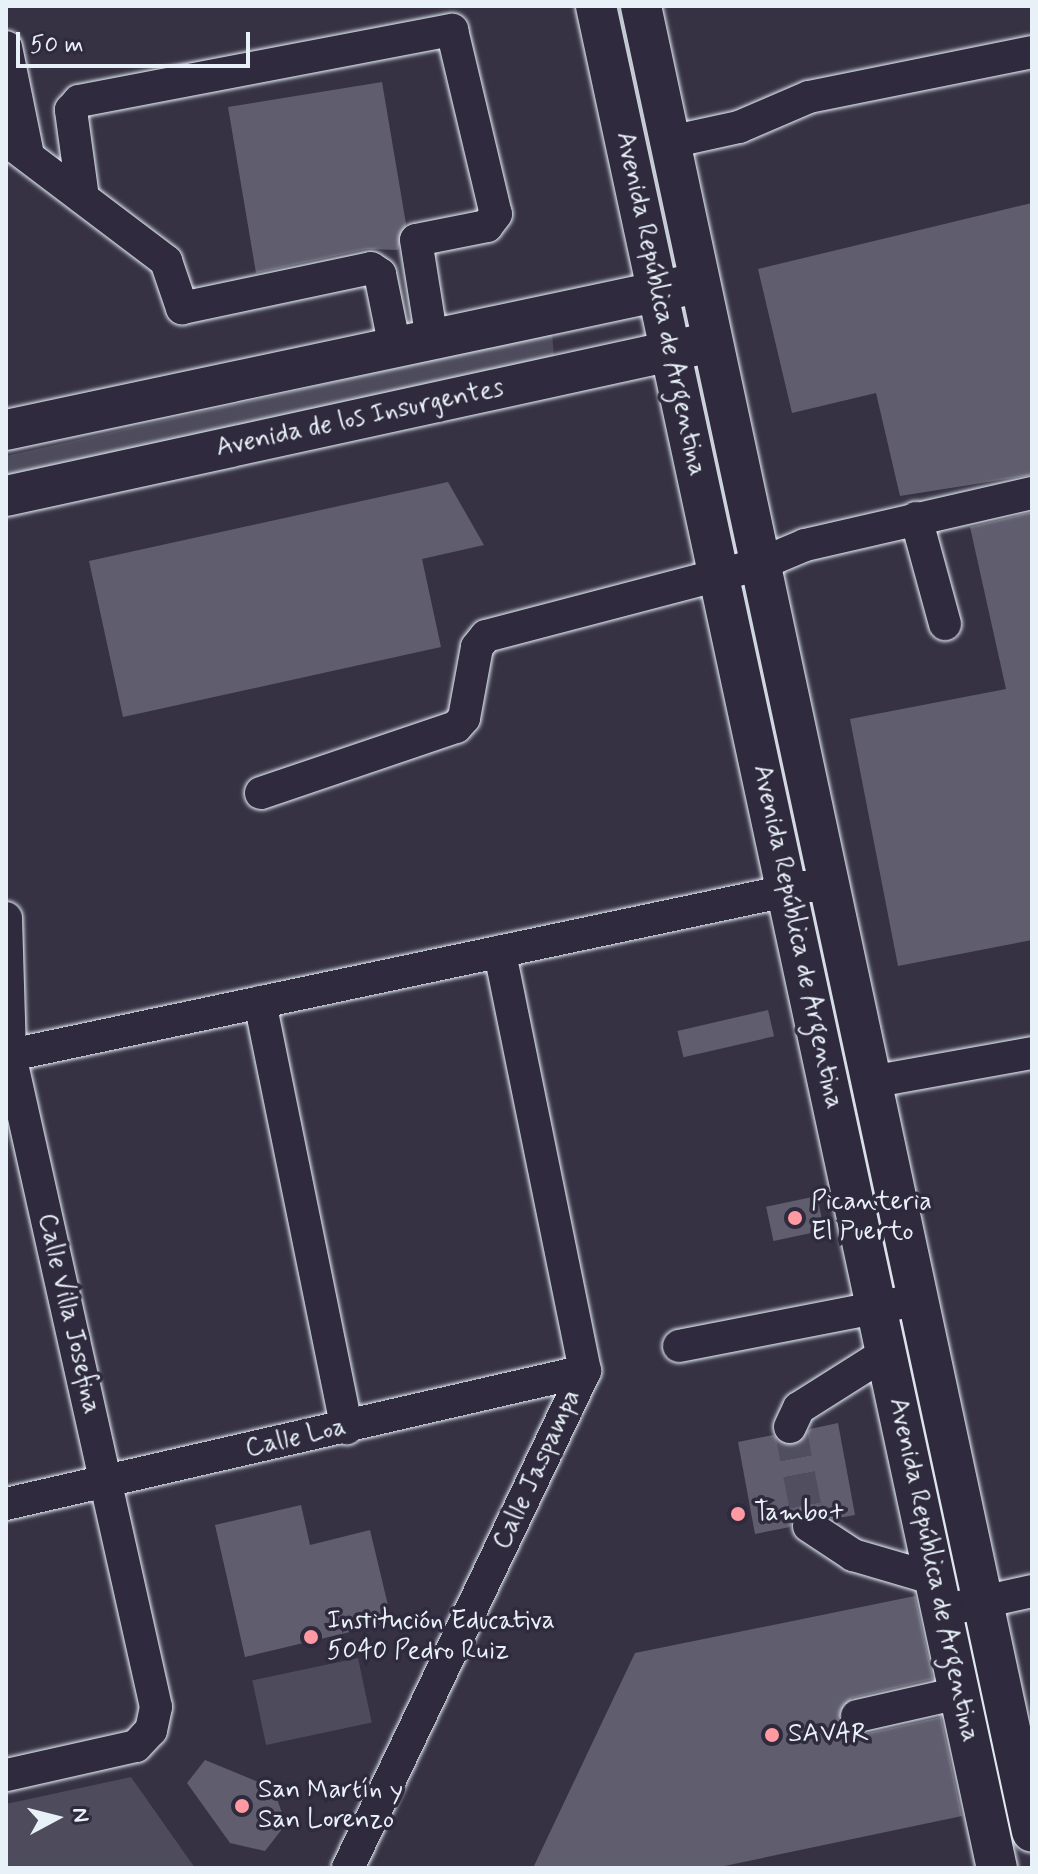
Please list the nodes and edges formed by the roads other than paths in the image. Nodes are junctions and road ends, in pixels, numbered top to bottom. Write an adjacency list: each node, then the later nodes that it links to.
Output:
1 (596, 6): 9 (main road, Avenida República de Argentina)
2 (641, 6): 5 (main road, Avenida República de Argentina)
3 (6, 47): 6 (street)
4 (1032, 52): 5 (street)
5 (670, 142): 8 (main road, Avenida República de Argentina)
6 (17, 147): 7 (street)
7 (83, 198): 11 (street); 11 (street)
8 (700, 283): 9 (main road); 10 (main road, Avenida República de Argentina)
9 (658, 292): 11 (main road); 12 (main road, Avenida República de Argentina)
10 (713, 342): 12 (main road, Avenida de los Insurgentes); 17 (main road, Avenida República de Argentina)
11 (414, 344): 13 (main road)
12 (670, 351): 15 (main road, Avenida de los Insurgentes); 18 (main road, Avenida República de Argentina)
13 (6, 430)
14 (1032, 493): 16 (street)
15 (6, 496)
16 (916, 518): 17 (street); 19 (street)
17 (760, 564): 18 (street); 21 (main road, Avenida República de Argentina)
18 (719, 574): 20 (street); 22 (main road, Avenida República de Argentina)
19 (945, 624)
20 (261, 793)
21 (829, 882): 22 (street); 28 (main road, Avenida República de Argentina)
22 (787, 891): 24 (street); 30 (main road, Avenida República de Argentina)
23 (6, 918): 27 (street, Calle Villa Josefina)
24 (500, 952): 25 (street); 33 (street, Calle Jaspampa)
25 (260, 1002): 27 (street); 35 (street)
26 (1032, 1053): 28 (street)
27 (8, 1056): 36 (street, Calle Villa Josefina)
28 (871, 1082): 29 (main road, Avenida República de Argentina)
29 (918, 1298): 30 (street); 41 (main road, Avenida República de Argentina)
30 (877, 1308): 31 (street); 32 (main road, Avenida República de Argentina)
31 (679, 1346)
32 (886, 1353): 34 (street); 40 (main road, Avenida República de Argentina)
33 (585, 1371): 35 (street, Calle Loa); 47 (street, Calle Jaspampa)
34 (790, 1427)
35 (347, 1428): 36 (street, Calle Loa)
36 (106, 1482): 37 (street, Calle Loa); 45 (street, Calle Villa Josefina)
37 (6, 1504)
38 (809, 1526): 40 (street)
39 (1032, 1591): 41 (street)
40 (938, 1595): 41 (street); 42 (main road, Avenida República de Argentina)
41 (983, 1602): 43 (main road, Avenida República de Argentina)
42 (959, 1693): 44 (street); 48 (main road, Avenida República de Argentina)
43 (1019, 1711): 46 (main road, Avenida República de Argentina)
44 (857, 1716)
45 (6, 1775)
46 (1030, 1813)
47 (348, 1868)
48 (997, 1868)

